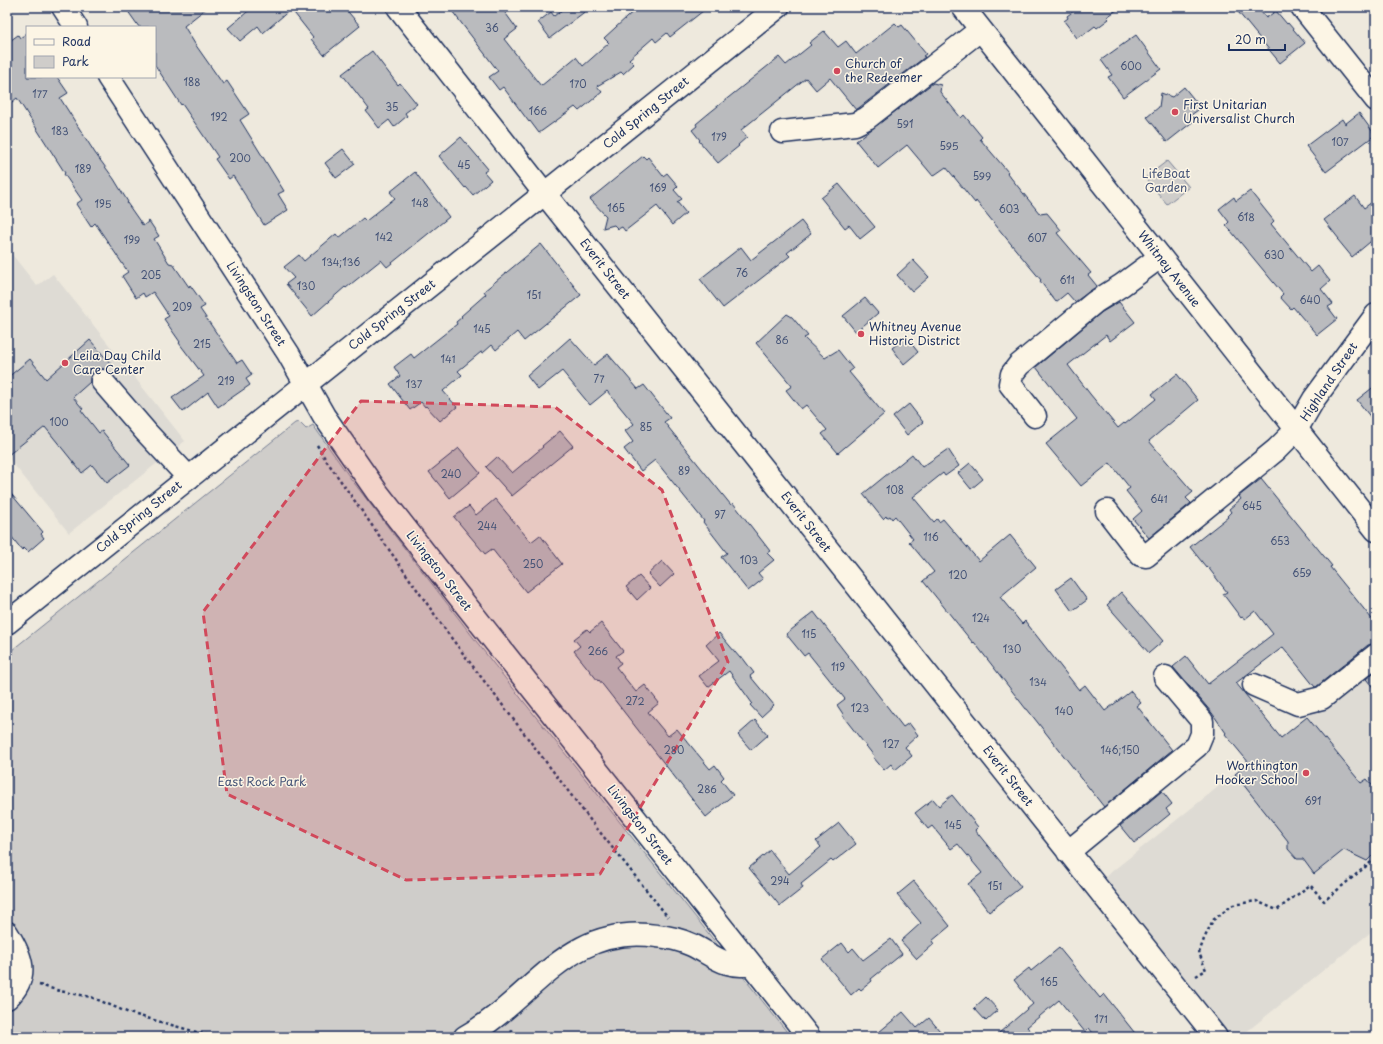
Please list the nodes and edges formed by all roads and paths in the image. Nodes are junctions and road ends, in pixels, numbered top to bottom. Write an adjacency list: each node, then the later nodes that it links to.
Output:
1 (63, 7): 6 (street)
2 (778, 7): 11 (street, Cold Spring Street)
3 (962, 7): 7 (street, Whitney Avenue)
4 (1302, 7): 9 (street)
5 (404, 9): 11 (street, Everit Street)
6 (75, 26)
7 (980, 30): 10 (street); 12 (street, Whitney Avenue)
8 (109, 78): 15 (street, Livingston Street)
9 (1376, 100)
10 (782, 132)
11 (545, 194): 15 (street, Cold Spring Street); 26 (street, Everit Street)
12 (1160, 257): 16 (street); 17 (street, Whitney Avenue)
13 (1376, 315): 17 (street, Highland Street)
14 (102, 381): 19 (street)
15 (305, 384): 19 (street, Cold Spring Street); 30 (street, Livingston Street)
16 (1035, 416)
17 (1296, 430): 20 (street, Highland Street); 21 (street, Whitney Avenue)
18 (315, 441): 29 (path)
19 (189, 478): 22 (street, Cold Spring Street)
20 (1107, 511)
21 (1376, 530)
22 (7, 623)
23 (1376, 655): 25 (street)
24 (1166, 677): 26 (street)
25 (1254, 685)
26 (1068, 852): 39 (street, Everit Street)
27 (1376, 858): 31 (path)
28 (7, 933): 32 (street)
29 (684, 941): 30 (street); 36 (street)
30 (751, 964): 38 (street, Livingston Street)
31 (1196, 976)
32 (21, 978): 33 (street); 35 (path)
33 (7, 998)
34 (512, 1030): 37 (path)
35 (214, 1037)
36 (465, 1037)
37 (508, 1037)
38 (809, 1037)
39 (1216, 1037)

